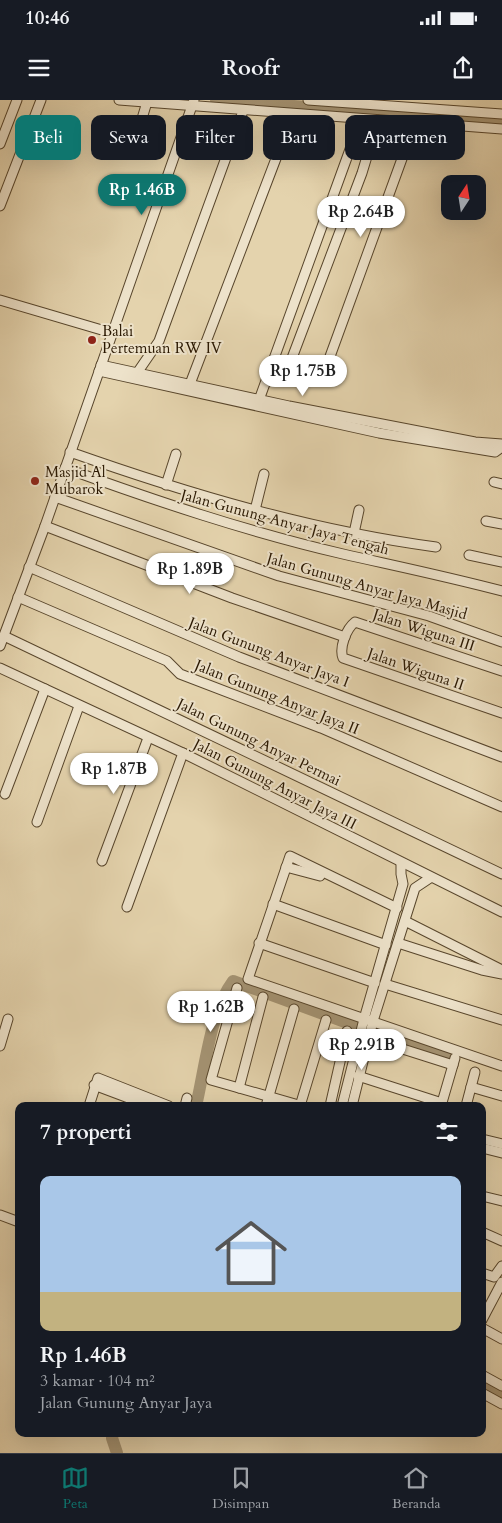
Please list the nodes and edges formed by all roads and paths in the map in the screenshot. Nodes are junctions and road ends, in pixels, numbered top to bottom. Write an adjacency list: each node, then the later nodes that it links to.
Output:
1 (17, 100): 14 (street)
2 (41, 100): 18 (street)
3 (119, 100): 5 (street)
4 (308, 100): 9 (street)
5 (148, 102): 6 (street); 10 (street)
6 (193, 103): 7 (street); 20 (street)
7 (244, 111): 8 (street); 24 (street)
8 (293, 114): 11 (street); 25 (street)
9 (502, 114)
10 (144, 115)
11 (345, 118)
12 (465, 126): 13 (street)
13 (502, 129)
14 (0, 144)
15 (346, 160): 26 (street)
16 (366, 160): 21 (street)
17 (402, 160): 22 (street)
18 (0, 206)
19 (0, 300): 20 (street)
20 (112, 333): 23 (street)
21 (292, 358)
22 (328, 362)
23 (100, 368): 24 (street); 27 (street); 28 (street)
24 (137, 373): 25 (street)
25 (190, 384): 26 (street)
26 (259, 400): 27 (street)
27 (502, 446)
28 (70, 452): 30 (street); 32 (street)
29 (176, 454): 32 (street)
30 (65, 468): 33 (street); 44 (street, Jalan Gunung Anyar Jaya Tengah)
31 (264, 474): 34 (street)
32 (166, 484): 34 (street)
33 (54, 497): 38 (street); 48 (street, Jalan Gunung Anyar Jaya Masjid)
34 (254, 510): 39 (street)
35 (360, 510): 39 (street)
36 (486, 521): 37 (street)
37 (502, 524)
38 (44, 526): 43 (street); 47 (street)
39 (354, 533): 40 (street)
40 (436, 547)
41 (469, 555): 42 (street)
42 (502, 562)
43 (29, 567): 45 (street); 57 (street, Jalan Gunung Anyar Jaya I)
44 (502, 591)
45 (18, 597): 46 (street); 59 (street, Jalan Gunung Anyar Jaya II)
46 (4, 636): 49 (street); 63 (street, Jalan Gunung Anyar Permai)
47 (345, 636): 51 (street, Jalan Wiguna III); 54 (street, Jalan Wiguna II)
48 (502, 642)
49 (0, 646)
50 (0, 668): 52 (street, Jalan Gunung Anyar Jaya III)
51 (502, 671)
52 (45, 689): 53 (street, Jalan Gunung Anyar Jaya III); 58 (street)
53 (79, 706): 55 (street, Jalan Gunung Anyar Jaya III); 60 (street)
54 (502, 713)
55 (148, 738): 56 (street, Jalan Gunung Anyar Jaya III); 61 (street)
56 (183, 753): 62 (street, Jalan Gunung Anyar Jaya III); 68 (street)
57 (502, 757)
58 (5, 794)
59 (502, 807)
60 (37, 822)
61 (102, 861)
62 (401, 863): 64 (street, Jalan Gunung Anyar Jaya III); 65 (street)
63 (502, 874)
64 (430, 878): 66 (street); 70 (street, Jalan Gunung Anyar Jaya III)
65 (403, 884): 66 (street); 69 (street)
66 (415, 888): 71 (street)
67 (273, 904): 69 (street); 72 (street); 74 (street)
68 (127, 907)
69 (397, 908): 74 (street)
70 (502, 912)
71 (405, 921): 73 (street); 75 (street)
72 (259, 943): 77 (street); 84 (street)
73 (398, 943): 76 (street); 78 (street)
74 (386, 945): 77 (street)
75 (502, 970)
76 (502, 974)
77 (374, 983): 84 (street)
78 (385, 984): 85 (street); 86 (street)
79 (237, 988): 95 (street)
80 (263, 997): 95 (street)
81 (294, 1009): 100 (street)
82 (8, 1019): 89 (street)
83 (326, 1020): 101 (street)
84 (363, 1020): 86 (street); 88 (street)
85 (502, 1020)
86 (371, 1029): 88 (street); 90 (street); 92 (street); 106 (street)
87 (347, 1031): 102 (street)
88 (360, 1033): 103 (street)
89 (0, 1046)
90 (502, 1066)
91 (475, 1072): 94 (street)
92 (358, 1076): 104 (street); 105 (street)
93 (95, 1082): 97 (street); 98 (street); 99 (street)
94 (471, 1087): 96 (street); 107 (street)
95 (239, 1088): 100 (street)
96 (502, 1096)
97 (90, 1102)
98 (141, 1102)
99 (158, 1102)
100 (268, 1102)
101 (302, 1102)
102 (331, 1102)
103 (343, 1102)
104 (353, 1102)
105 (432, 1102)
106 (442, 1102)
107 (467, 1102)
108 (486, 1140): 109 (street)
109 (502, 1144)
110 (486, 1149): 111 (street)
111 (502, 1153)
112 (486, 1197): 113 (street)
113 (502, 1201)
114 (0, 1215): 115 (street)
115 (15, 1221)
116 (486, 1234): 117 (street)
117 (502, 1241)
118 (502, 1266): 119 (street)
119 (487, 1275)
120 (502, 1282): 121 (street)
121 (499, 1297): 122 (street)
122 (486, 1313)
123 (486, 1330): 124 (street)
124 (502, 1339)
125 (486, 1377): 126 (street)
126 (502, 1386)
127 (486, 1395): 128 (street)
128 (502, 1404)

